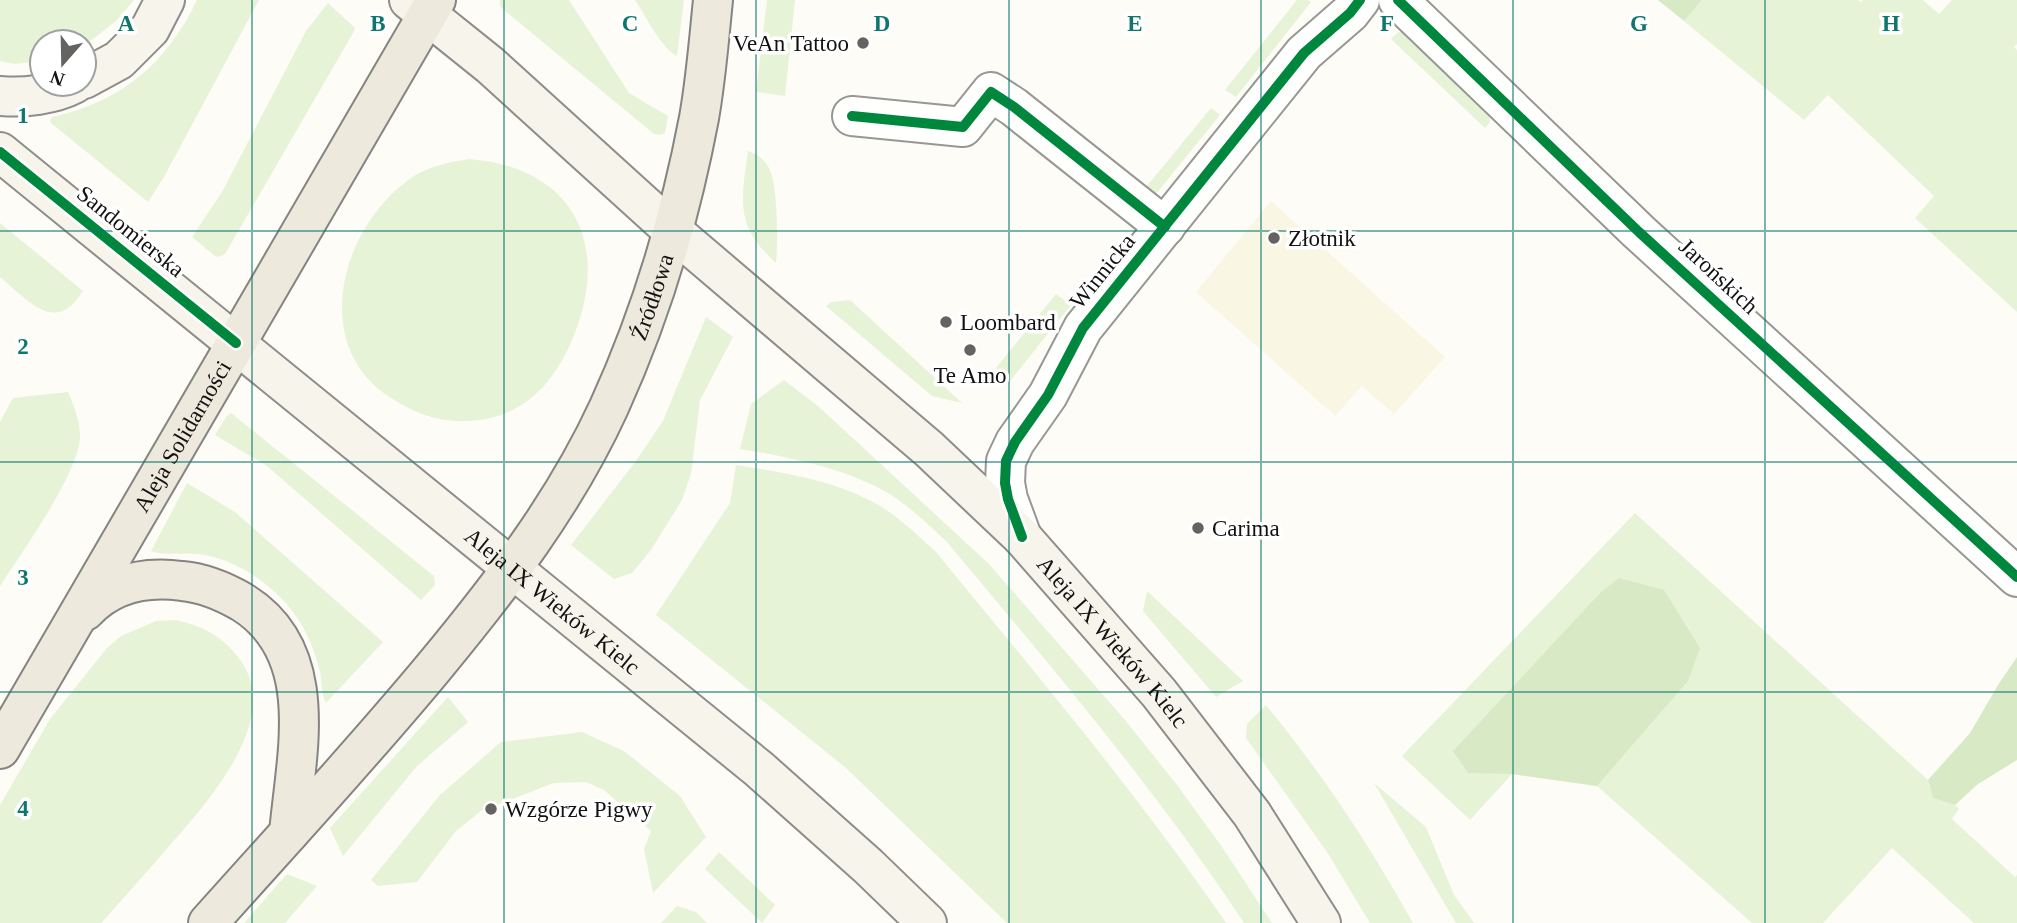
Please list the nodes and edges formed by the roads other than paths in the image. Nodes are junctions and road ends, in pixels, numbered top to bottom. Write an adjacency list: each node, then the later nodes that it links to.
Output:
1 (165, 0): 6 (main road)
2 (713, 0): 12 (main road, Źródłowa)
3 (1360, 0): 11 (street, Winnicka)
4 (1398, 0): 16 (street, Jarońskich)
5 (424, 5): 12 (main road); 13 (main road, Aleja Solidarności)
6 (98, 71)
7 (28, 95): 8 (main road)
8 (0, 96)
9 (852, 116): 11 (street)
10 (0, 152): 13 (main road, Sandomierska)
11 (1166, 227): 14 (street, Winnicka)
12 (674, 232): 14 (main road, Aleja IX Wieków Kielc); 15 (main road, Źródłowa)
13 (236, 343): 15 (main road, Aleja IX Wieków Kielc); 17 (main road, Aleja Solidarności)
14 (1022, 537): 22 (main road, Aleja IX Wieków Kielc)
15 (514, 568): 19 (main road); 21 (main road, Aleja IX Wieków Kielc)
16 (2017, 577)
17 (75, 621): 18 (main road, Aleja Solidarności); 19 (main road)
18 (0, 749)
19 (289, 832): 20 (main road)
20 (208, 923)
21 (927, 923)
22 (1321, 923)

